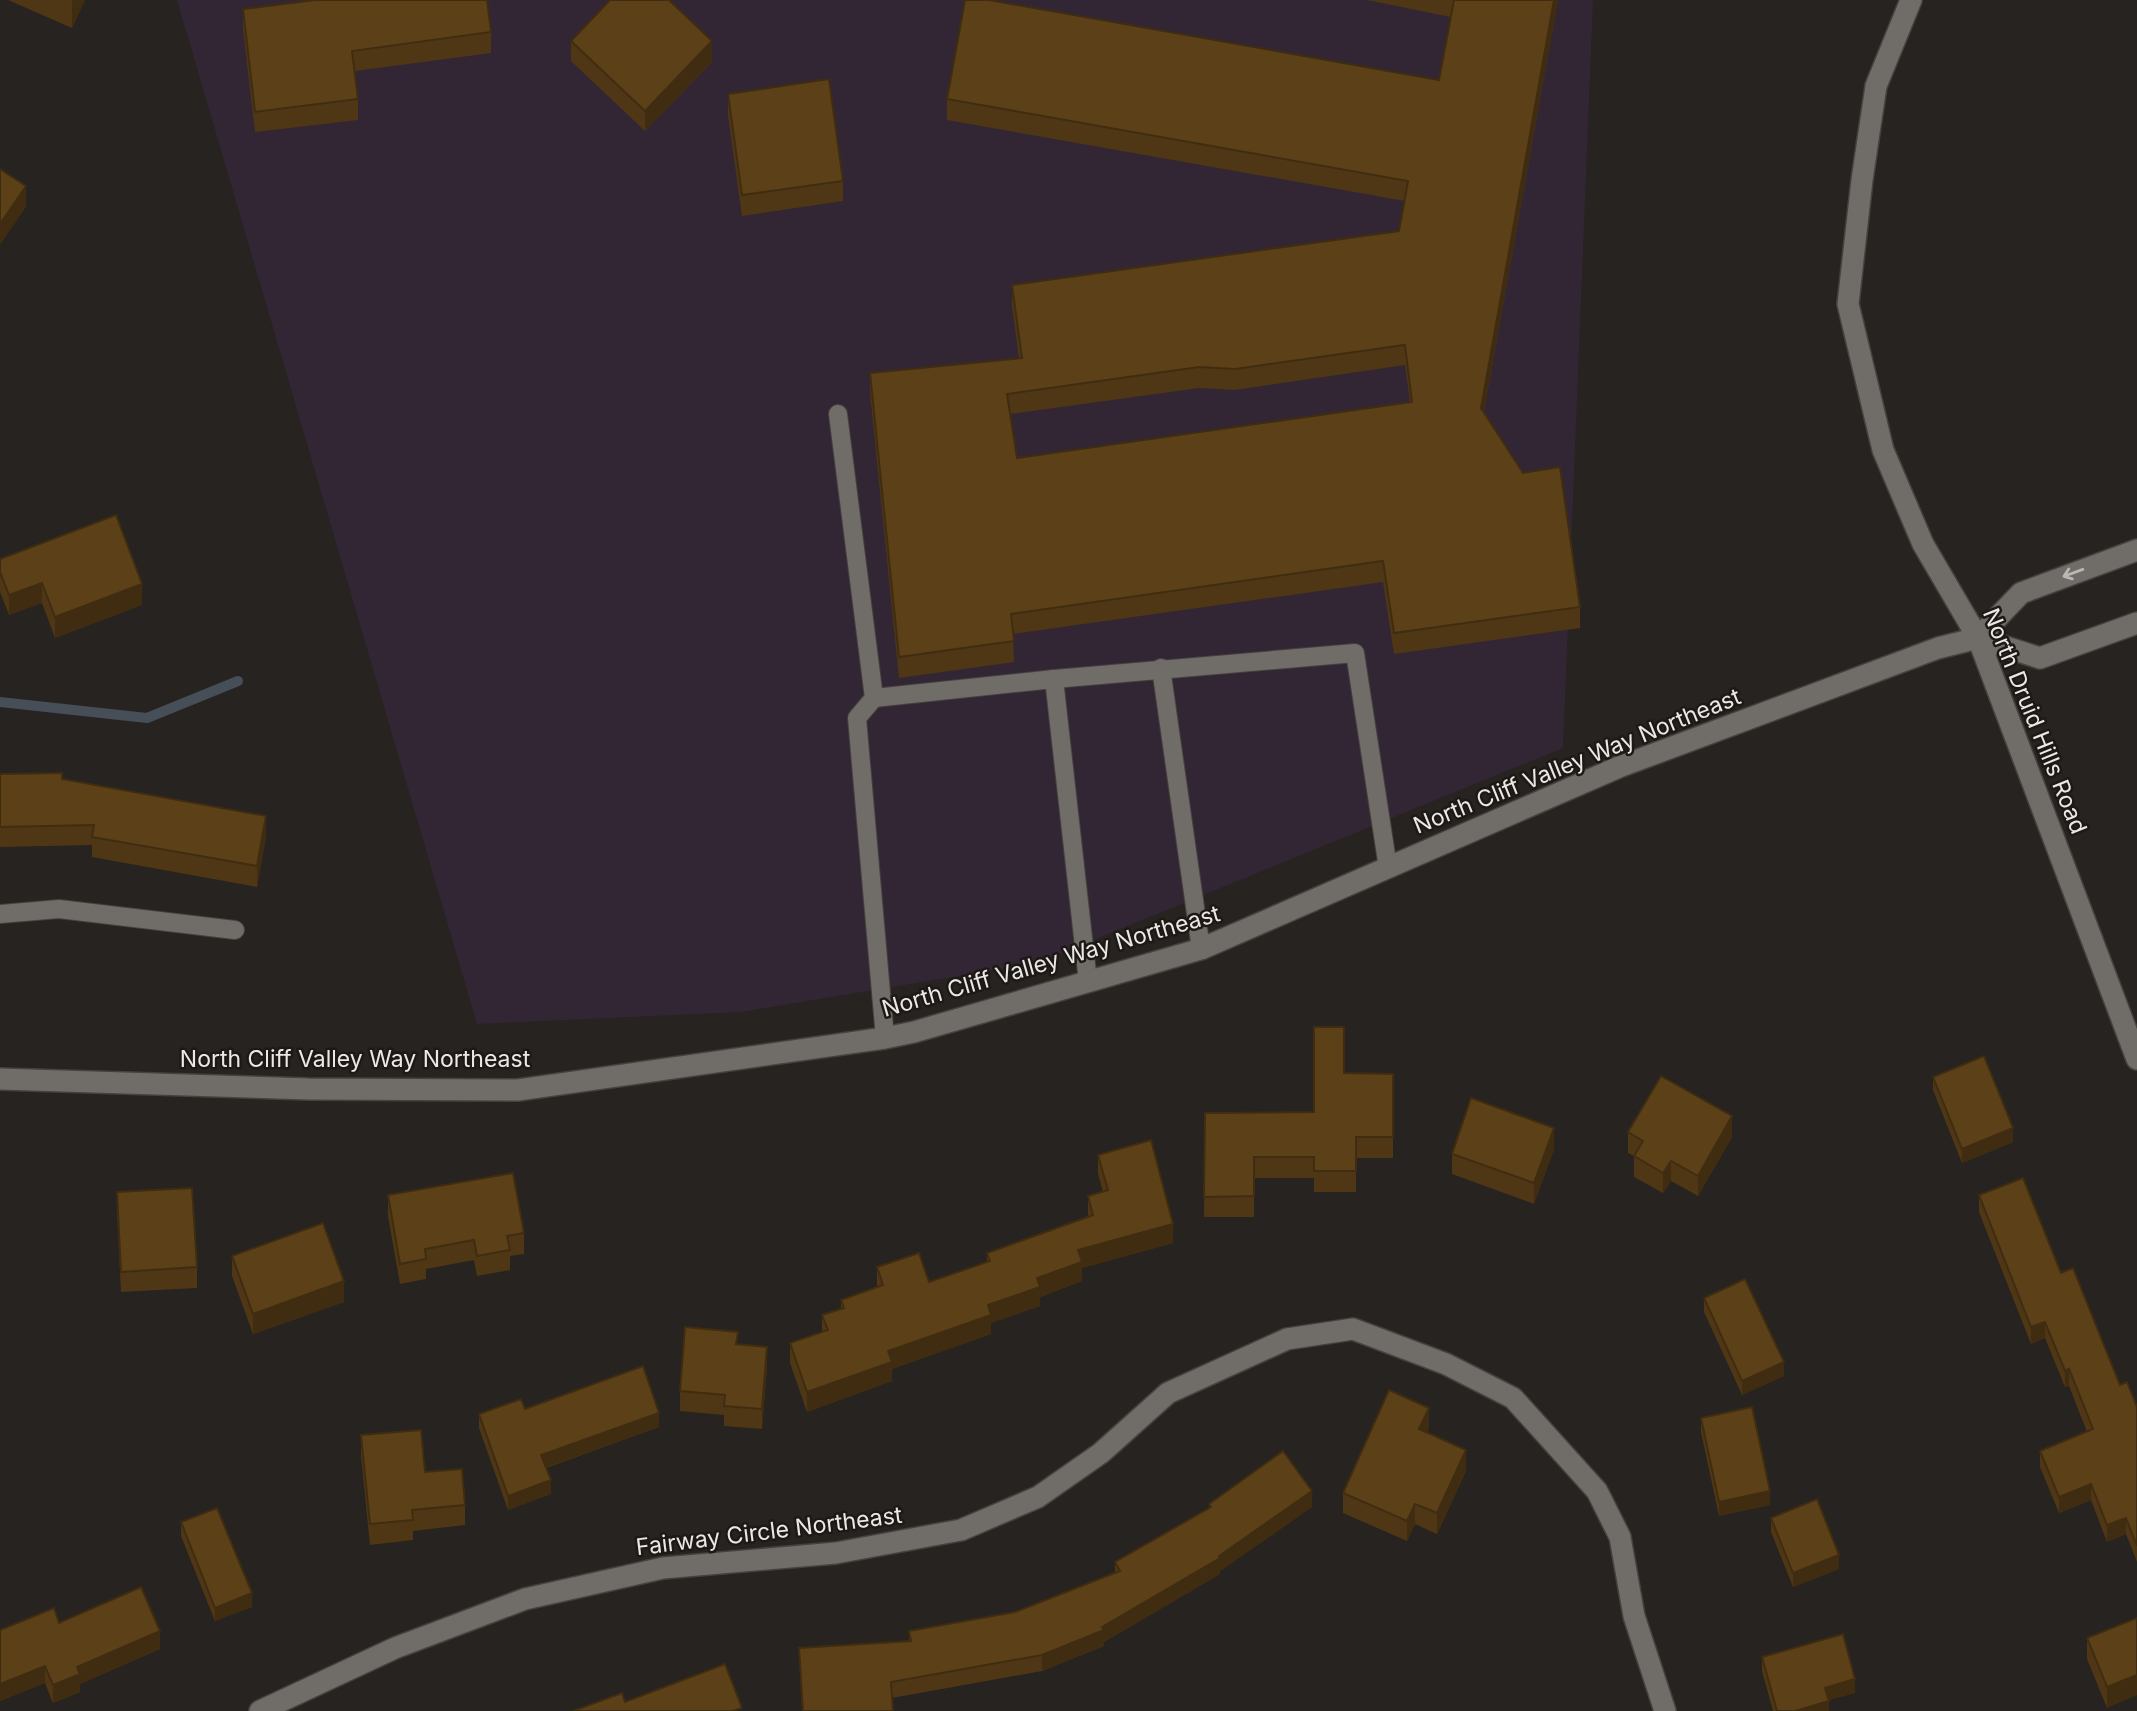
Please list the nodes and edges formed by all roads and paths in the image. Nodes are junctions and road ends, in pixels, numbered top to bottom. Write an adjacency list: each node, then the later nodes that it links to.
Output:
1 (1912, 0): 5 (street, North Druid Hills Road)
2 (838, 414): 8 (lane)
3 (2137, 550): 5 (street, one-way to 5)
4 (2137, 623): 5 (street)
5 (1978, 638): 9 (street, North Cliff Valley Way Northeast); 15 (street, North Druid Hills Road)
6 (1161, 668): 7 (lane); 9 (lane); 12 (lane)
7 (1054, 679): 8 (lane); 13 (lane)
8 (874, 698): 14 (lane)
9 (1388, 868): 12 (street, North Cliff Valley Way Northeast)
10 (0, 914): 11 (lane)
11 (235, 930)
12 (1201, 949): 13 (street, North Cliff Valley Way Northeast)
13 (1088, 982): 14 (street, North Cliff Valley Way Northeast)
14 (885, 1038): 16 (street, North Cliff Valley Way Northeast)
15 (2137, 1059)
16 (0, 1079)
17 (260, 1711): 18 (street, Fairway Circle Northeast)
18 (1665, 1711)

